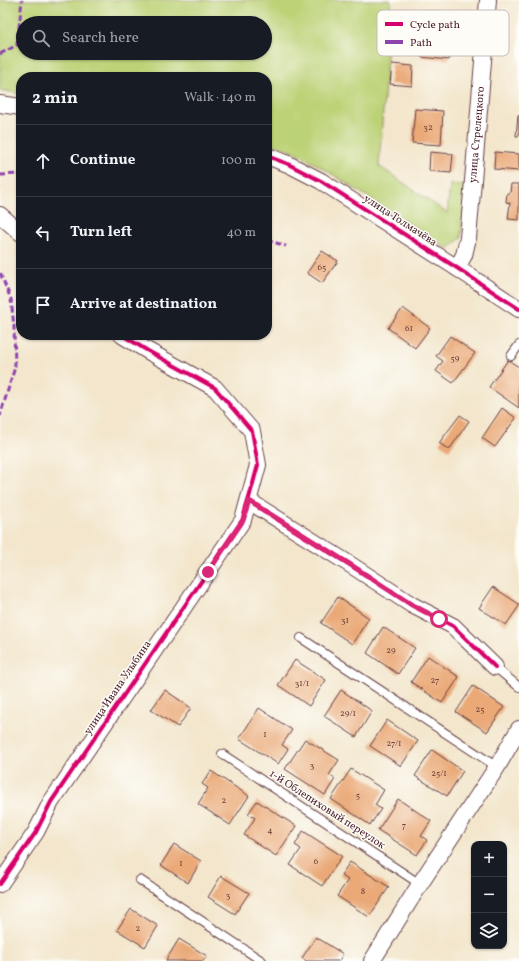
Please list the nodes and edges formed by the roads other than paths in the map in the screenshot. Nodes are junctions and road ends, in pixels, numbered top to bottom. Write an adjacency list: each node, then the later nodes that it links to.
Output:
1 (488, 0): 2 (street, улица Стрелецкого)
2 (487, 10)
3 (483, 56): 9 (street, улица Стрелецкого)
4 (0, 104): 5 (street)
5 (16, 106)
6 (272, 158): 9 (street, улица Толмачёва)
7 (0, 215): 8 (street)
8 (16, 229)
9 (457, 268): 10 (street, улица Толмачёва)
10 (519, 309)
11 (130, 340): 14 (street, улица Ивана Улыбина)
12 (519, 345): 13 (lane)
13 (512, 356)
14 (249, 501): 16 (street); 22 (street, улица Ивана Улыбина)
15 (300, 638): 20 (lane)
16 (495, 667): 17 (lane)
17 (519, 687)
18 (519, 729): 20 (street)
19 (222, 754): 23 (lane, 1-й Облепиховый переулок)
20 (497, 767): 23 (street)
21 (140, 880): 24 (lane)
22 (0, 884)
23 (420, 884): 25 (street)
24 (262, 961)
25 (372, 961)

